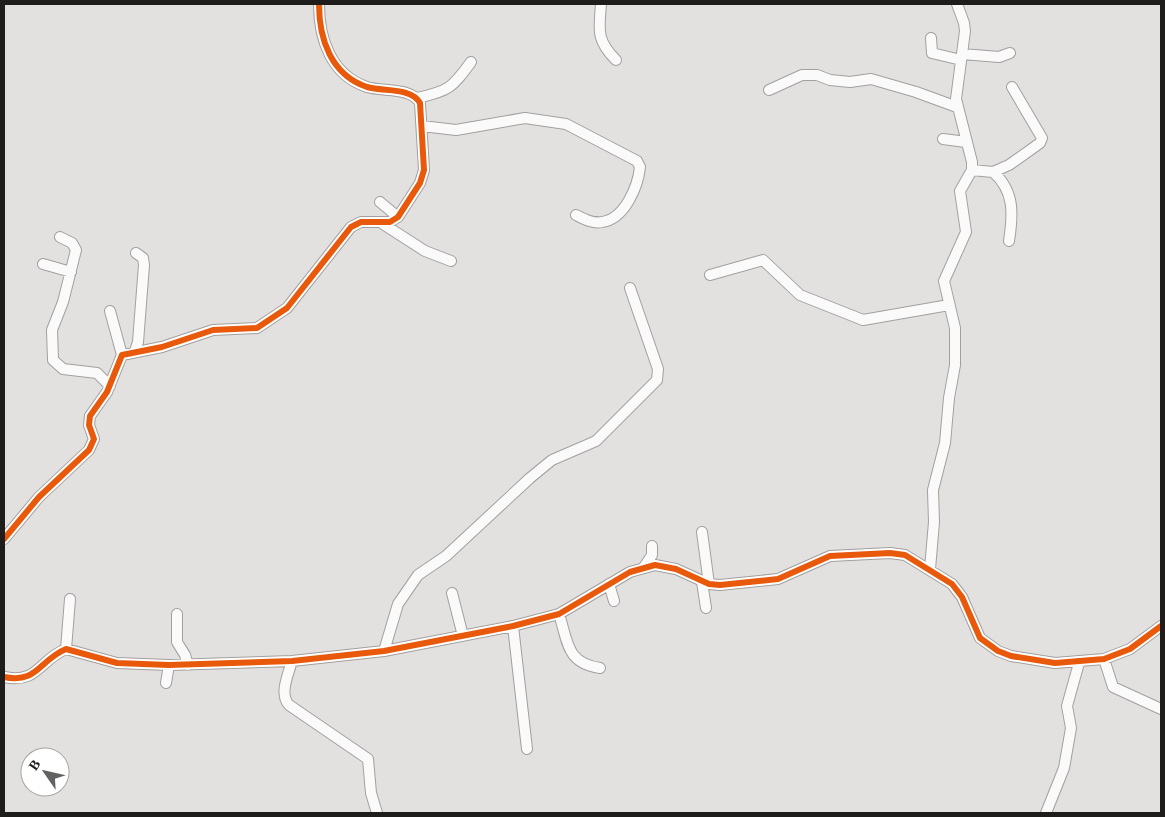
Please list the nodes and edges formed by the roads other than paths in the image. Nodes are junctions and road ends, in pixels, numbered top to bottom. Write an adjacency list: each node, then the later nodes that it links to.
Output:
1 (319, 4): 11 (street)
2 (601, 4): 7 (street)
3 (957, 4): 6 (street)
4 (931, 38): 6 (street)
5 (1010, 53): 6 (street)
6 (961, 57): 12 (street)
7 (616, 60)
8 (471, 62): 11 (street)
9 (1012, 86): 17 (street)
10 (769, 90): 12 (street)
11 (417, 98): 13 (street)
12 (956, 107): 15 (street)
13 (422, 126): 19 (street); 20 (street)
14 (944, 139): 15 (street)
15 (966, 142): 16 (street)
16 (972, 170): 17 (street); 30 (street)
17 (993, 172): 23 (street)
18 (380, 202): 20 (street)
19 (576, 215)
20 (398, 217): 21 (street)
21 (383, 224): 25 (street); 32 (street)
22 (60, 237): 27 (street)
23 (1010, 241)
24 (136, 253): 32 (street)
25 (451, 261)
26 (43, 264): 27 (street)
27 (71, 272): 34 (street)
28 (710, 275): 30 (street)
29 (630, 288): 52 (street)
30 (949, 306): 39 (street)
31 (110, 311): 33 (street)
32 (135, 351): 33 (street)
33 (122, 355): 34 (street)
34 (110, 386): 36 (street)
35 (702, 532): 40 (street)
36 (4, 539)
37 (652, 546): 38 (street)
38 (644, 567): 40 (street); 41 (street)
39 (930, 569): 40 (street); 55 (street)
40 (705, 583): 45 (street)
41 (609, 584): 44 (street); 47 (street)
42 (452, 593): 50 (street)
43 (70, 599): 51 (street)
44 (614, 601)
45 (706, 608)
46 (177, 614): 57 (street)
47 (559, 614): 48 (street); 58 (street)
48 (513, 626): 50 (street); 62 (street)
49 (1161, 626): 53 (street)
50 (463, 636): 52 (street)
51 (66, 649): 56 (street); 59 (street)
52 (384, 651): 54 (street)
53 (1104, 659): 55 (street); 61 (street)
54 (292, 661): 57 (street); 63 (street)
55 (1079, 663): 64 (street)
56 (169, 665): 57 (street); 60 (street)
57 (188, 665)
58 (600, 668)
59 (4, 677)
60 (166, 682)
61 (1161, 709)
62 (527, 749)
63 (377, 813)
64 (1046, 813)

